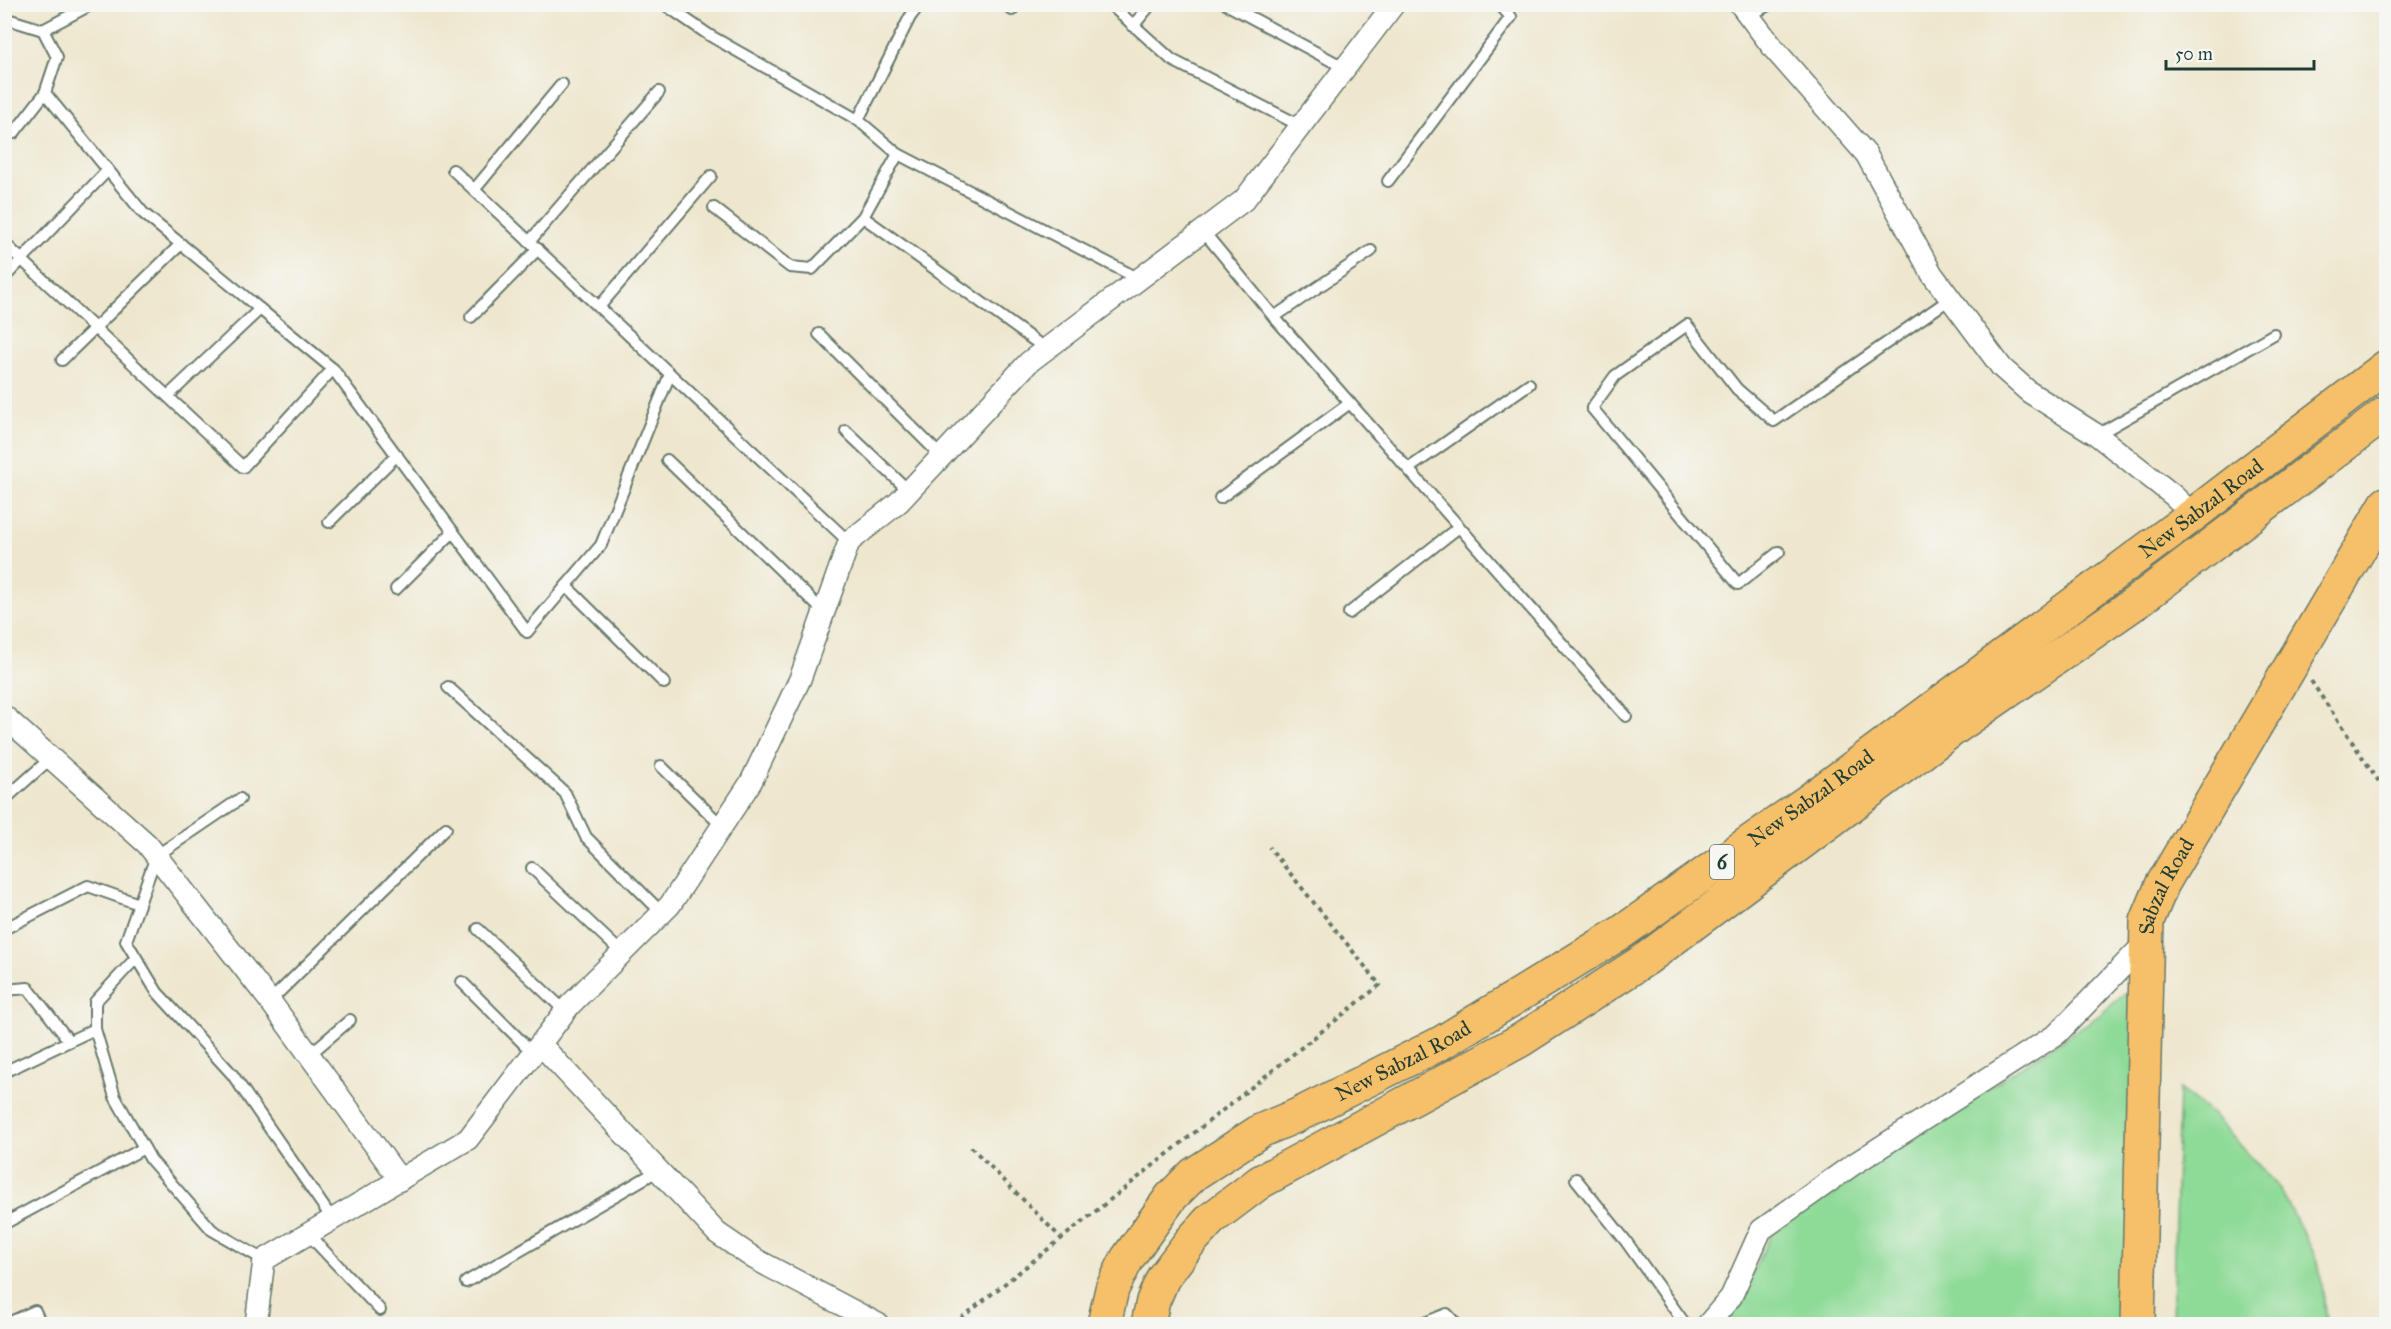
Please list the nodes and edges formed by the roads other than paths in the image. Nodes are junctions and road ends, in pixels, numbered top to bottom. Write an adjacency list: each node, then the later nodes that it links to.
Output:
1 (92, 4): 13 (lane)
2 (664, 4): 18 (lane)
3 (920, 4): 18 (lane)
4 (1110, 4): 12 (lane)
5 (1151, 4): 12 (lane)
6 (1226, 4): 14 (lane)
7 (1394, 4): 14 (street)
8 (1499, 4): 25 (lane)
9 (1770, 4): 10 (lane)
10 (1745, 10): 37 (street)
11 (4, 18): 13 (lane)
12 (1133, 26): 19 (lane)
13 (43, 30): 17 (lane)
14 (1345, 68): 19 (street)
15 (562, 84): 26 (lane)
16 (659, 92): 32 (lane)
17 (45, 93): 20 (lane); 22 (lane)
18 (858, 120): 21 (lane)
19 (1301, 126): 29 (street)
20 (4, 134)
21 (898, 154): 28 (lane); 36 (lane)
22 (108, 170): 31 (lane); 34 (lane)
23 (453, 170): 26 (lane)
24 (711, 176): 38 (lane)
25 (1388, 181)
26 (474, 190): 32 (lane)
27 (714, 208): 28 (lane)
28 (863, 217): 45 (lane)
29 (1203, 231): 36 (street); 41 (lane)
30 (4, 243): 34 (lane)
31 (181, 244): 39 (lane); 42 (lane)
32 (533, 245): 38 (lane); 40 (lane)
33 (1371, 251): 41 (lane)
34 (23, 260): 35 (lane); 42 (lane)
35 (4, 278)
36 (1139, 279): 45 (street)
37 (1950, 299): 56 (street); 69 (lane)
38 (599, 307): 49 (lane)
39 (260, 309): 48 (lane); 52 (lane)
40 (471, 317)
41 (1274, 317): 53 (lane)
42 (95, 328): 46 (lane); 52 (lane)
43 (819, 334): 58 (lane)
44 (2274, 334): 56 (lane)
45 (1046, 349): 58 (street)
46 (62, 360)
47 (2386, 367): 51 (main road)
48 (333, 369): 52 (lane); 57 (lane)
49 (670, 374): 68 (lane); 70 (lane)
50 (1529, 384): 60 (lane)
51 (2360, 389): 54 (main road); 64 (main road, New Sabzal Road / 6)
52 (168, 396)
53 (1350, 403): 60 (lane); 62 (lane)
54 (2384, 421): 118 (main road, New Sabzal Road / 6)
55 (846, 431): 61 (lane)
56 (2097, 435): 64 (street)
57 (397, 455): 65 (lane); 67 (lane)
58 (941, 456): 61 (street)
59 (667, 460): 72 (lane)
60 (1408, 469): 66 (lane)
61 (909, 491): 68 (street)
62 (1220, 498)
63 (2386, 504): 90 (main road, Sabzal Road)
64 (2193, 515): 117 (main road, New Sabzal Road / 6)
65 (329, 522)
66 (1459, 526): 73 (lane); 77 (lane)
67 (453, 532): 70 (lane); 71 (lane)
68 (849, 542): 72 (street)
69 (1779, 552)
70 (566, 586): 74 (lane)
71 (396, 589)
72 (824, 612): 82 (street)
73 (1349, 613)
74 (664, 683)
75 (448, 687): 87 (lane)
76 (4, 716): 78 (street)
77 (1626, 716)
78 (51, 758): 81 (lane); 84 (street)
79 (661, 766): 82 (lane)
80 (240, 799): 84 (lane)
81 (4, 800)
82 (722, 826): 87 (street)
83 (446, 828): 95 (lane)
84 (156, 856): 86 (lane); 95 (street)
85 (532, 868): 91 (lane)
86 (139, 904): 88 (lane); 92 (lane)
87 (662, 913): 91 (street)
88 (4, 929)
89 (478, 929): 96 (lane)
90 (2147, 941): 122 (street); 123 (main road, Sabzal Road)
91 (622, 953): 96 (street)
92 (136, 957): 98 (lane); 108 (lane)
93 (462, 982): 100 (lane)
94 (4, 990): 99 (lane)
95 (270, 1001): 101 (street)
96 (565, 1011): 100 (street)
97 (350, 1020): 101 (lane)
98 (95, 1029): 99 (lane); 103 (lane)
99 (69, 1041): 102 (lane)
100 (538, 1049): 104 (street); 106 (street)
101 (309, 1055): 106 (street)
102 (4, 1072)
103 (144, 1148): 107 (lane); 110 (lane)
104 (658, 1170): 111 (lane); 116 (street)
105 (1576, 1179): 121 (lane)
106 (400, 1180): 108 (street)
107 (4, 1213)
108 (333, 1220): 109 (street)
109 (309, 1234): 110 (street); 112 (lane)
110 (264, 1260): 115 (street)
111 (466, 1282)
112 (380, 1310)
113 (6, 1324): 114 (lane)
114 (41, 1324)
115 (256, 1324)
116 (879, 1324)
117 (1104, 1324)
118 (1148, 1324)
119 (1422, 1324): 120 (lane)
120 (1456, 1324)
121 (1685, 1324)
122 (1708, 1324)
123 (2138, 1324)

